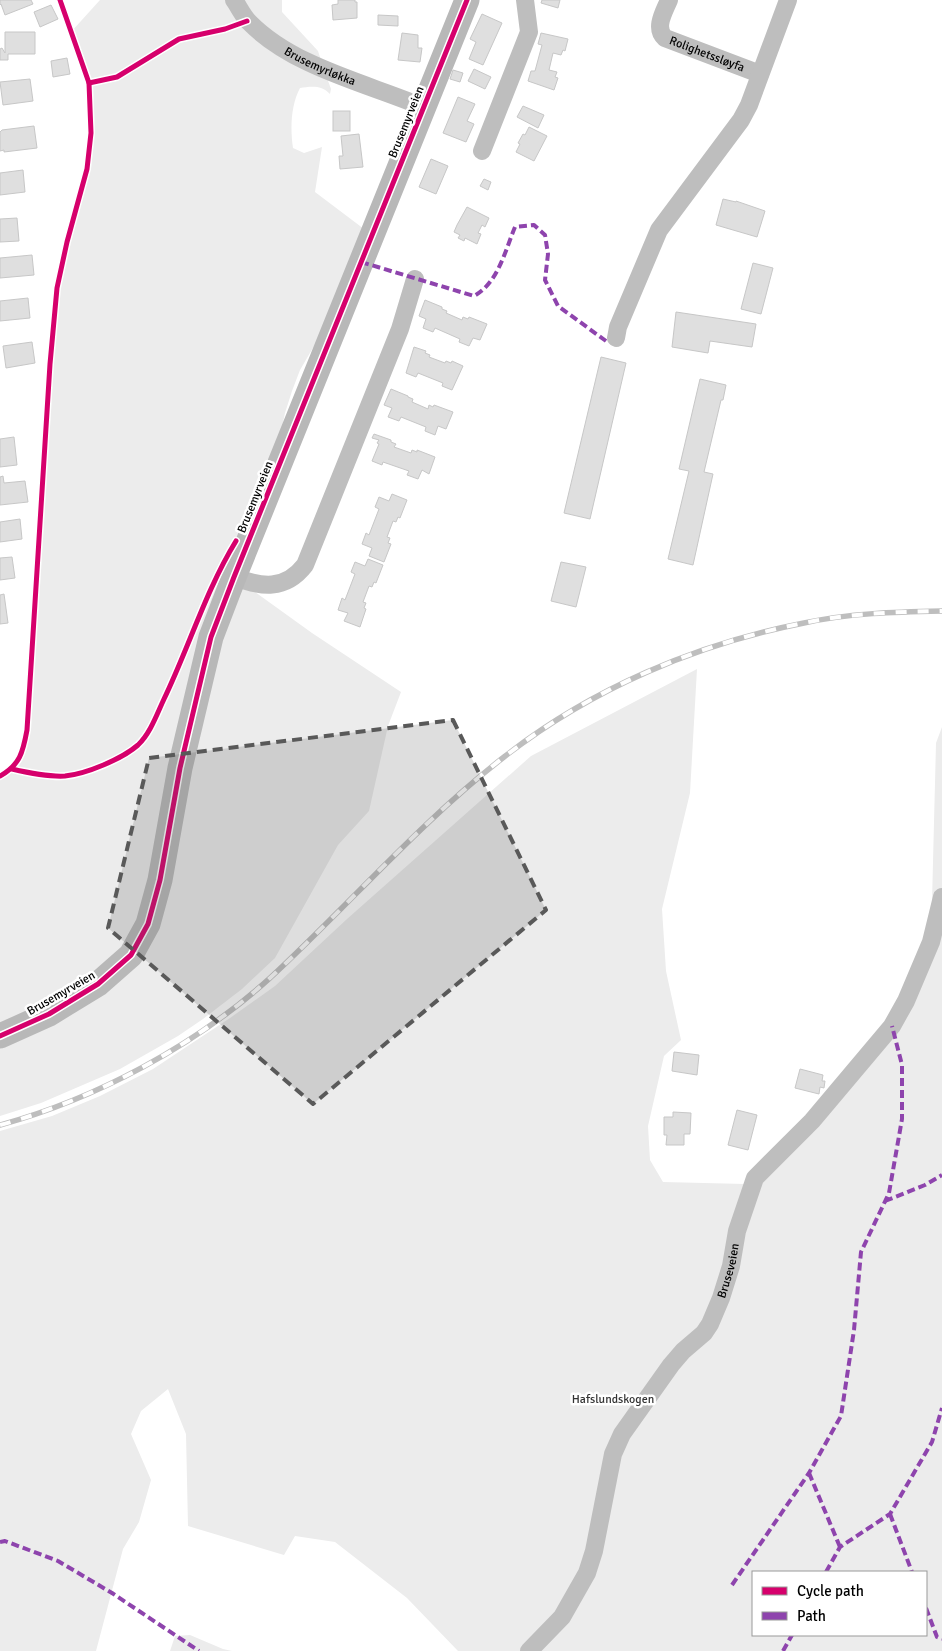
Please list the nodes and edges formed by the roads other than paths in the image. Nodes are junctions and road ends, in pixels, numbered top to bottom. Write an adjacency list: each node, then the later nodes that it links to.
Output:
1 (234, 0): 7 (street, Brusemyrløkka)
2 (467, 0): 7 (street, Brusemyrveien)
3 (525, 0): 8 (street)
4 (668, 0): 6 (street, Rolighetssløyfa)
5 (788, 0): 6 (street)
6 (760, 74): 10 (street)
7 (423, 108): 11 (street, Brusemyrveien)
8 (482, 152)
9 (415, 278): 11 (street)
10 (616, 338)
11 (234, 577): 13 (street, Brusemyrveien)
12 (942, 897): 14 (street, Bruseveien)
13 (0, 1036)
14 (529, 1651)

